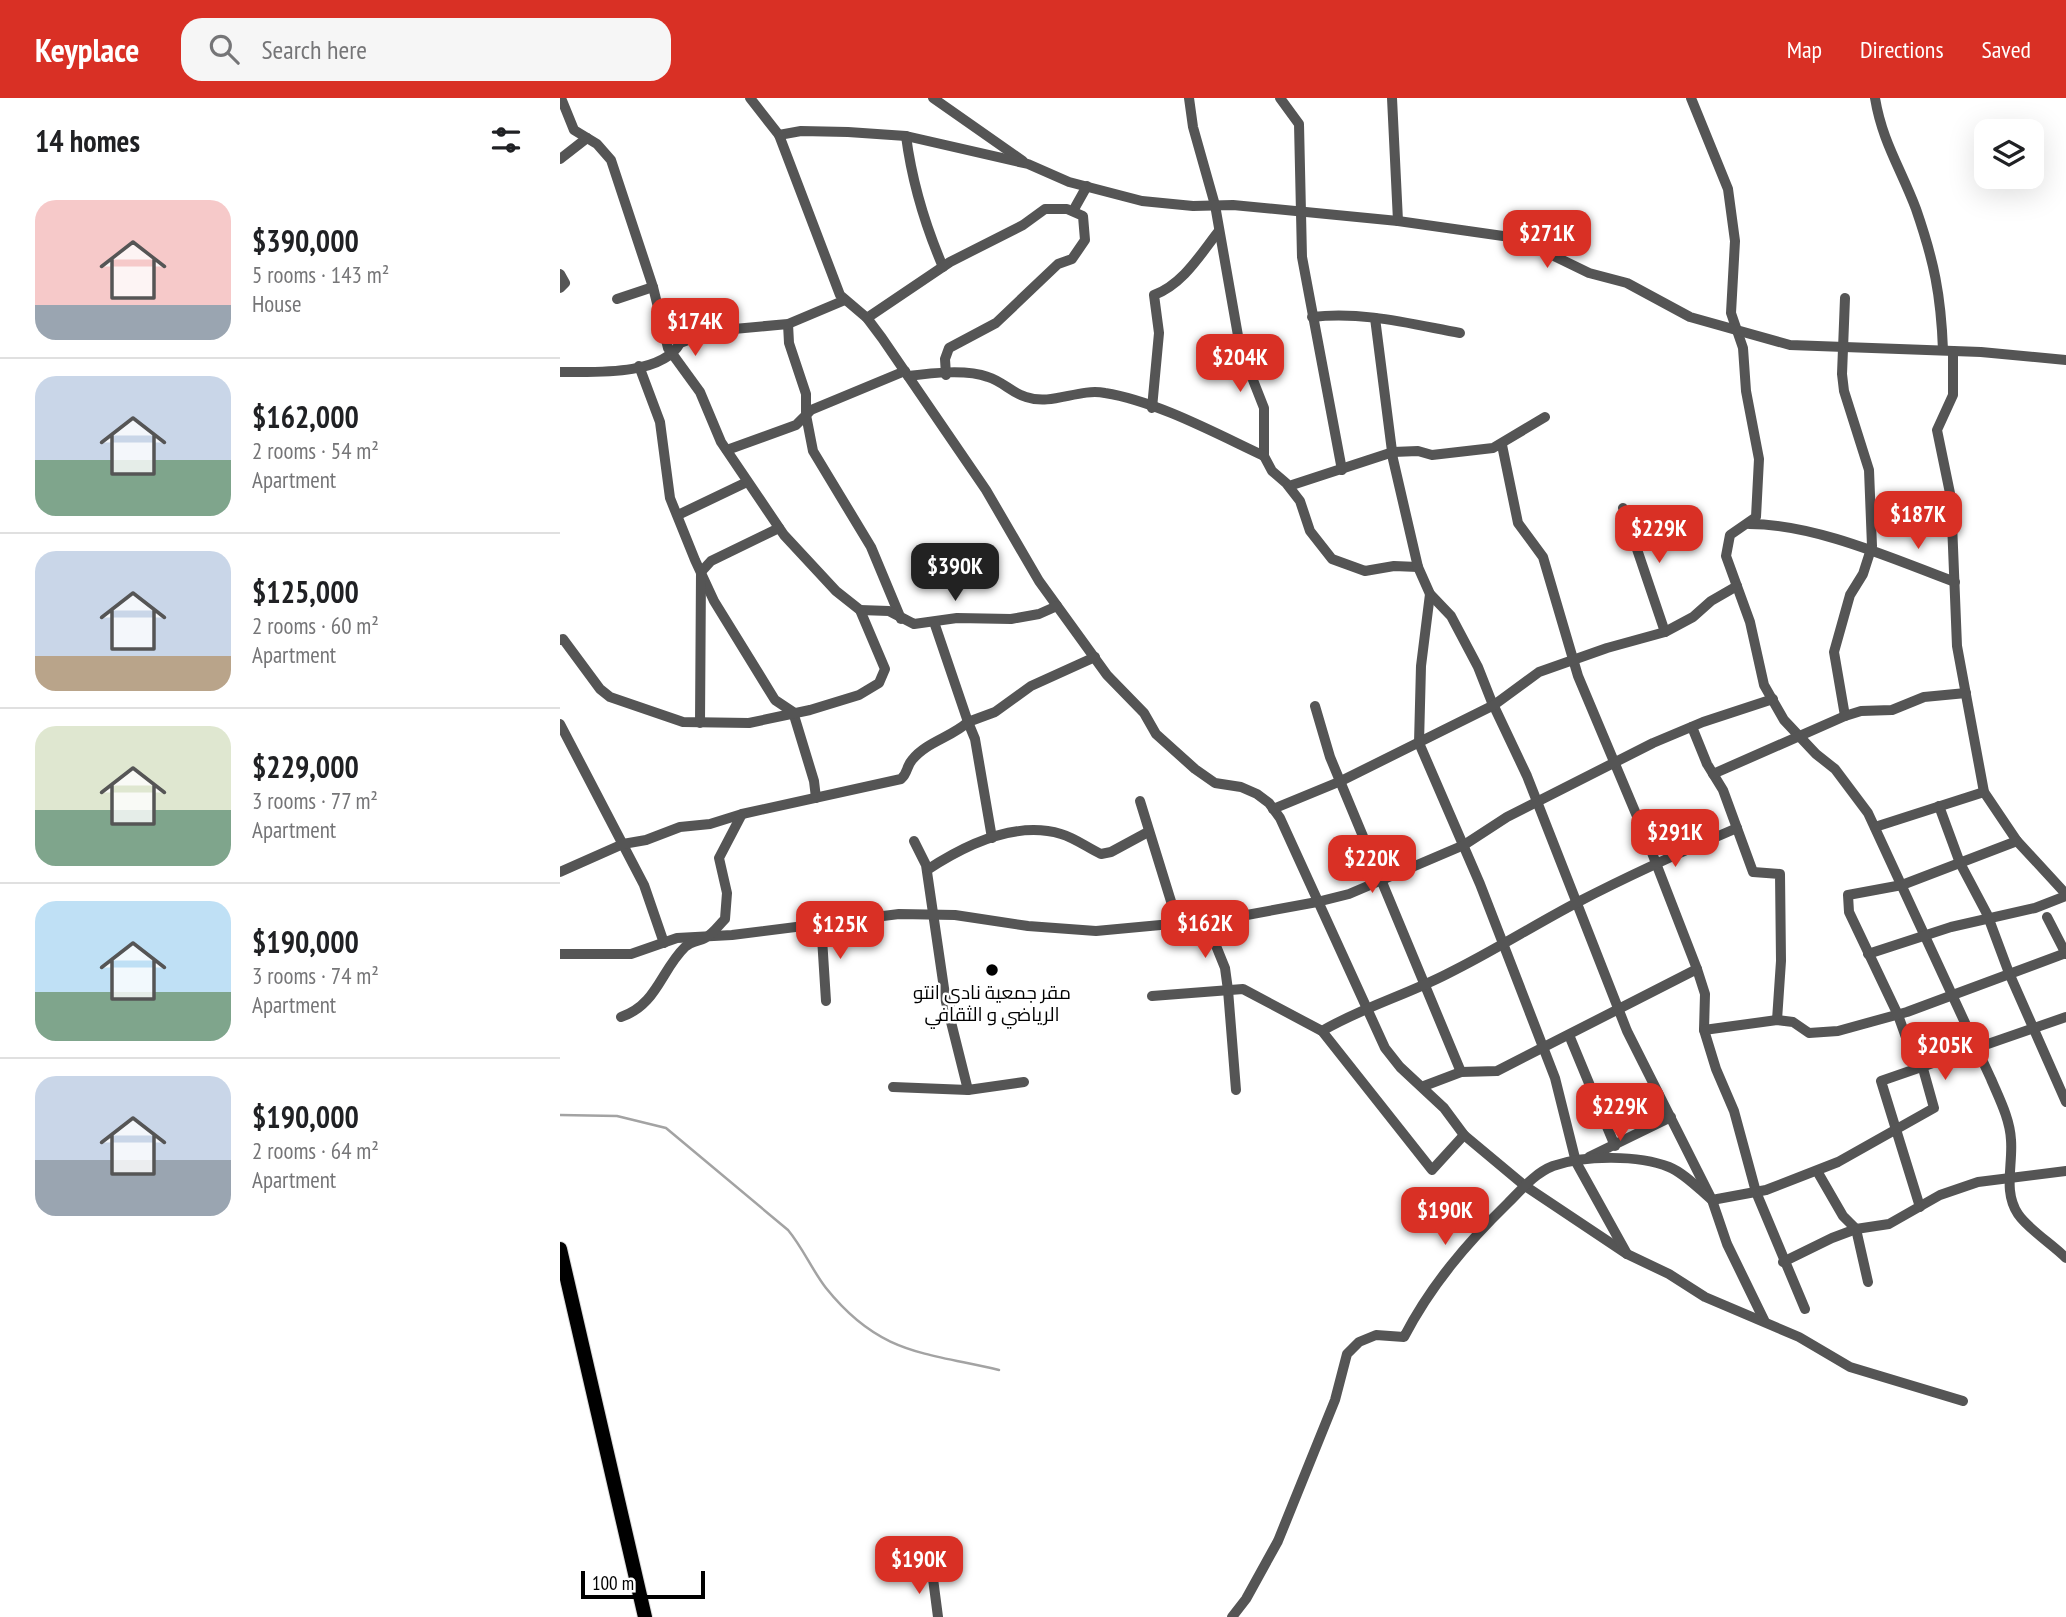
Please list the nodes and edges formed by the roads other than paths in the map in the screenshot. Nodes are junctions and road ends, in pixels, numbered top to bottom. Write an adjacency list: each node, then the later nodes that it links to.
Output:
1 (561, 98): 11 (street)
2 (750, 98): 9 (street)
3 (933, 98): 13 (street)
4 (1189, 98): 15 (street)
5 (1280, 98): 17 (street)
6 (1392, 98): 18 (street)
7 (1691, 98): 31 (street)
8 (1875, 98): 34 (street)
9 (779, 135): 10 (street); 26 (street)
10 (906, 136): 13 (street); 20 (street)
11 (587, 138): 12 (street); 22 (street)
12 (560, 159)
13 (1028, 164): 14 (street)
14 (1087, 186): 15 (street); 16 (street)
15 (1214, 205): 17 (street); 19 (street)
16 (1073, 211): 20 (street); 40 (street)
17 (1299, 212): 18 (street); 27 (street)
18 (1398, 221): 31 (street)
19 (1218, 232): 41 (street); 47 (street)
20 (943, 267): 28 (street)
21 (560, 274): 23 (street)
22 (653, 286): 25 (street); 35 (street)
23 (560, 288)
24 (1845, 298): 33 (street)
25 (617, 299)
26 (845, 300): 28 (street); 30 (street)
27 (1312, 317): 29 (street); 48 (street)
28 (867, 318): 39 (street)
29 (1375, 318): 32 (street); 46 (street)
30 (789, 324): 35 (street); 42 (street)
31 (1738, 331): 33 (street); 53 (street)
32 (1461, 333)
33 (1843, 346): 34 (street); 55 (street)
34 (1948, 350): 36 (street); 58 (street)
35 (673, 356): 37 (street); 45 (street)
36 (2066, 360)
37 (639, 366): 38 (street); 52 (street)
38 (560, 372)
39 (906, 374): 40 (street); 42 (street); 61 (street)
40 (946, 375): 41 (street)
41 (1152, 408): 47 (street)
42 (806, 415): 45 (street); 63 (street)
43 (1545, 417): 44 (street)
44 (1502, 445): 46 (street); 68 (street)
45 (727, 450): 49 (street)
46 (1393, 452): 48 (street); 56 (street)
47 (1264, 456): 50 (street)
48 (1342, 470): 50 (street)
49 (747, 482): 52 (street); 54 (street)
50 (1289, 486): 56 (street)
51 (1623, 508): 65 (street)
52 (678, 515): 57 (street)
53 (1749, 524): 55 (street); 59 (street)
54 (779, 528): 57 (street); 62 (street)
55 (1870, 550): 58 (street); 74 (street)
56 (1418, 567): 60 (street)
57 (701, 572): 73 (street); 76 (street)
58 (1955, 582): 69 (street)
59 (1737, 586): 65 (street); 70 (street)
60 (1430, 594): 71 (street); 80 (street)
61 (1057, 606): 64 (street); 67 (street)
62 (860, 610): 63 (street); 73 (street)
63 (901, 619): 64 (street)
64 (934, 622): 75 (street)
65 (1665, 632): 68 (street)
66 (560, 640): 76 (street)
67 (1095, 657): 75 (street); 89 (street)
68 (1573, 659): 71 (street); 81 (street)
69 (1966, 692): 74 (street); 84 (street)
70 (1773, 699): 78 (street); 79 (street)
71 (1494, 705): 80 (street); 87 (street)
72 (1315, 706): 83 (street)
73 (793, 712): 76 (street); 85 (street)
74 (1845, 716): 79 (street)
75 (968, 722): 85 (street); 94 (street)
76 (700, 723)
77 (560, 724): 97 (street)
78 (1692, 727): 81 (street); 82 (street)
79 (1800, 738): 82 (street); 91 (street)
80 (1419, 743): 83 (street); 98 (street)
81 (1614, 761): 87 (street); 99 (street)
82 (1713, 774): 92 (street)
83 (1341, 781): 89 (street); 103 (street)
84 (1984, 792): 88 (street); 96 (street)
85 (816, 798): 90 (street)
86 (1140, 800): 93 (street)
87 (1538, 803): 98 (street); 107 (street)
88 (1940, 806): 91 (street); 100 (street)
89 (1273, 808): 106 (street)
90 (742, 814): 97 (street); 114 (street)
91 (1875, 827): 104 (street)
92 (1737, 828): 99 (street); 133 (street)
93 (1148, 832): 94 (street); 113 (street)
94 (992, 838): 101 (street)
95 (914, 841): 101 (street)
96 (2017, 841): 100 (street); 105 (street)
97 (623, 844): 102 (street); 116 (street)
98 (1464, 845): 103 (street); 117 (street)
99 (1656, 863): 107 (street); 121 (street)
100 (1960, 863): 104 (street); 109 (street)
101 (927, 870): 108 (street)
102 (560, 872)
103 (1382, 880): 106 (street); 123 (street)
104 (1902, 885): 115 (street); 119 (street)
105 (2066, 895): 109 (street)
106 (1317, 902): 111 (street); 129 (street)
107 (1577, 903): 117 (street); 128 (street)
108 (932, 914): 112 (street); 113 (street); 145 (street)
109 (1989, 917): 115 (street); 122 (street)
110 (2047, 917): 120 (street)
111 (1206, 921): 113 (street); 124 (street)
112 (821, 922): 114 (street); 127 (street)
113 (1178, 924)
114 (708, 937): 116 (street); 131 (street)
115 (1925, 937): 119 (street); 125 (street)
116 (664, 943): 118 (street)
117 (1503, 944): 123 (street); 139 (street)
118 (560, 954)
119 (1868, 954): 130 (street)
120 (2066, 954): 122 (street)
121 (1697, 969): 128 (street); 135 (street)
122 (2009, 973): 125 (street); 134 (street)
123 (1426, 985): 129 (street); 141 (street)
124 (1228, 990): 126 (street); 136 (street); 146 (street)
125 (1950, 993): 130 (street); 138 (street)
126 (1152, 996)
127 (826, 1001)
128 (1619, 1008): 137 (street); 148 (street)
129 (1366, 1010): 136 (street); 143 (street)
130 (1898, 1015): 133 (street); 140 (street)
131 (621, 1017)
132 (2066, 1017): 134 (street)
133 (1777, 1020): 135 (street)
134 (2034, 1028): 138 (street); 147 (street)
135 (1704, 1030): 157 (street)
136 (1322, 1031): 150 (street)
137 (1569, 1035): 139 (street); 151 (street)
138 (1976, 1047): 140 (street); 155 (street)
139 (1544, 1049): 141 (street); 152 (street)
140 (1920, 1067): 149 (street); 149 (street)
141 (1461, 1072): 143 (street)
142 (1024, 1082): 145 (street)
143 (1424, 1086): 150 (street)
144 (892, 1087): 145 (street)
145 (968, 1090)
146 (1236, 1090)
147 (2066, 1102)
148 (1671, 1117): 151 (street); 158 (street)
149 (1895, 1130): 153 (street); 159 (street)
150 (1464, 1135): 156 (street)
151 (1615, 1146): 152 (street)
152 (1577, 1162): 156 (street); 158 (street); 162 (street)
153 (1817, 1171): 157 (street); 160 (street)
154 (2066, 1171): 155 (street)
155 (2008, 1176): 159 (street); 163 (street)
156 (1525, 1186): 162 (street); 172 (street)
157 (1755, 1190): 158 (street); 164 (street)
158 (1712, 1199): 167 (street)
159 (1920, 1207): 160 (street)
160 (1856, 1229): 164 (street); 165 (street)
161 (560, 1249): 170 (main road)
162 (1628, 1254): 167 (street)
163 (2066, 1258)
164 (1783, 1262): 166 (street)
165 (1868, 1282)
166 (1805, 1309)
167 (1764, 1320): 168 (street)
168 (1963, 1401)
169 (932, 1571): 171 (street)
170 (645, 1617)
171 (938, 1617)
172 (1232, 1617)

